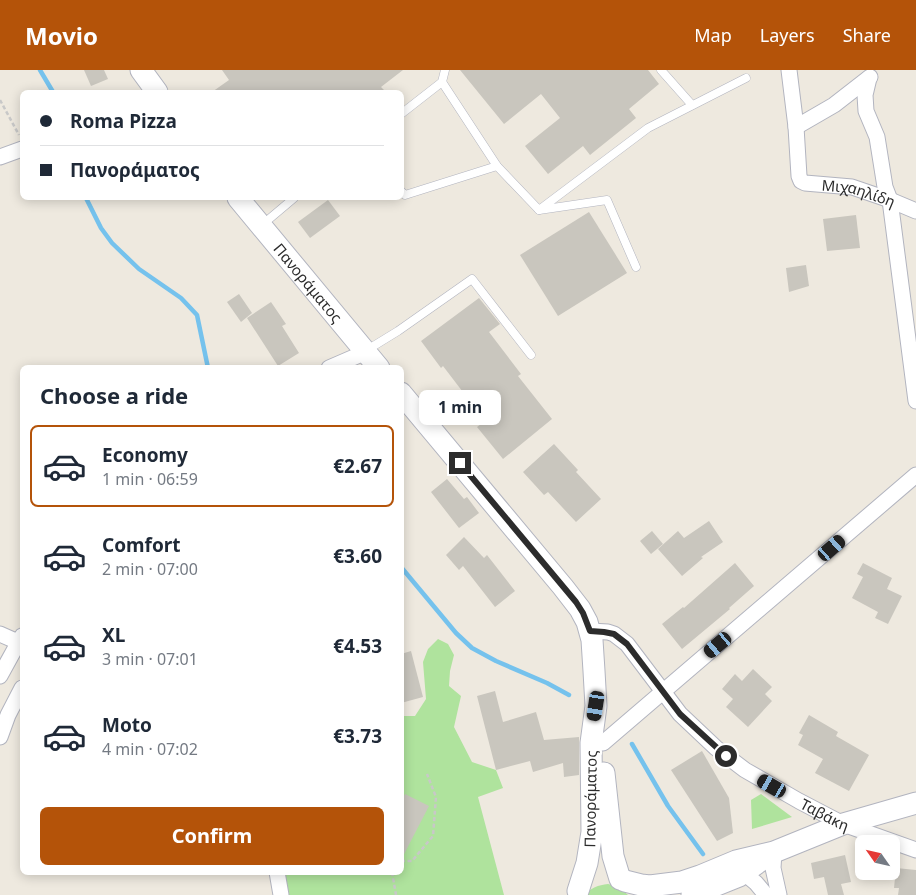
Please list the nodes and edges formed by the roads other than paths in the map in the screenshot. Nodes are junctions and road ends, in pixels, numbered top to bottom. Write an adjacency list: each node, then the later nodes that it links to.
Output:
1 (141, 70): 8 (main road)
2 (446, 70): 7 (lane)
3 (661, 70): 9 (lane)
4 (789, 70): 11 (street)
5 (872, 74): 11 (street); 18 (street)
6 (746, 78): 9 (lane)
7 (442, 82): 10 (lane); 14 (lane)
8 (156, 90)
9 (692, 105): 19 (lane)
10 (404, 112)
11 (796, 127): 18 (street, Μιχαηλίδη)
12 (20, 147): 13 (street)
13 (0, 157)
14 (497, 166): 15 (lane); 19 (lane)
15 (404, 194)
16 (240, 200): 21 (main road, Πανοράματος)
17 (292, 200): 21 (lane)
18 (890, 200): 20 (street, Μιχαηλίδη); 29 (street)
19 (539, 210): 22 (lane)
20 (916, 211)
21 (262, 225): 23 (main road, Πανοράματος)
22 (636, 267)
23 (366, 352): 24 (lane); 25 (street); 26 (street); 27 (main road, Πανοράματος)
24 (531, 355)
25 (336, 365)
26 (352, 365)
27 (377, 365)
28 (404, 397): 31 (main road, Πανοράματος)
29 (916, 401)
30 (916, 475): 36 (street)
31 (590, 631): 36 (street, Ταβάκη); 37 (main road, Πανοράματος)
32 (0, 634): 33 (street)
33 (20, 639): 34 (street)
34 (0, 676)
35 (20, 692): 38 (street)
36 (662, 692): 39 (street); 41 (street, Ταβάκη)
37 (596, 706): 39 (main road, Πανοράματος); 47 (main road, Πανοράματος)
38 (0, 737)
39 (603, 743): 46 (main road, Πανοράματος)
40 (916, 803): 41 (main road)
41 (843, 824): 42 (street, Ταβάκη); 43 (main road)
42 (916, 850)
43 (774, 852): 45 (main road); 50 (street)
44 (278, 875): 48 (street)
45 (716, 880): 46 (main road); 49 (street)
46 (628, 885): 47 (main road)
47 (577, 893)
48 (281, 895)
49 (766, 895)
50 (779, 895)

